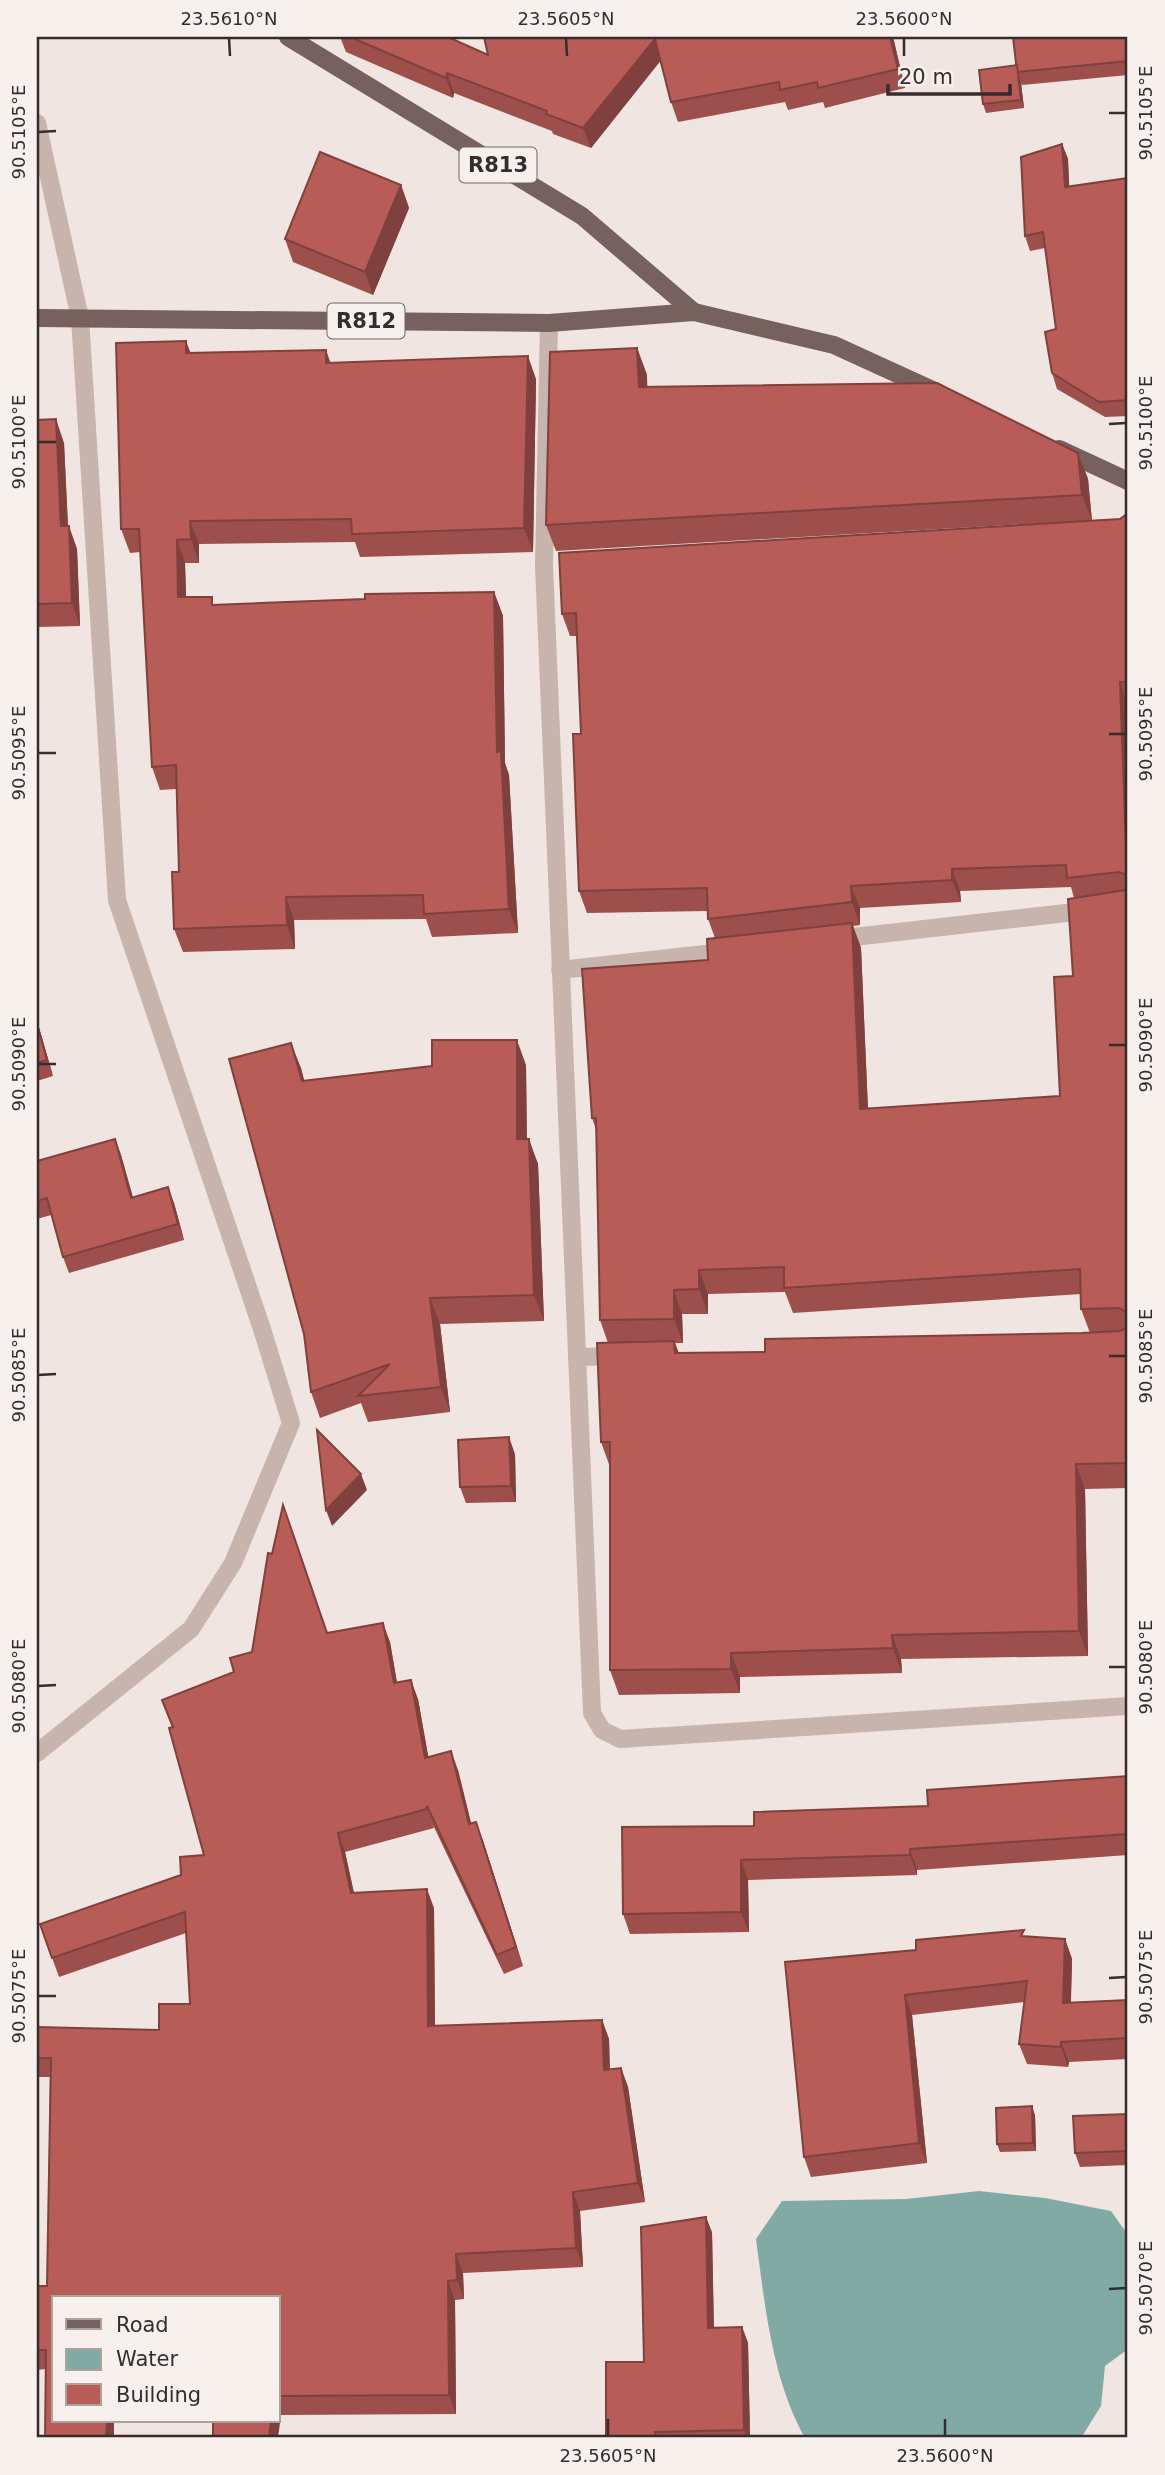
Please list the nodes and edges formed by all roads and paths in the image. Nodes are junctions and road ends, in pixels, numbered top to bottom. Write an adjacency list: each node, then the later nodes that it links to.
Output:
1 (288, 37): 3 (main road, R813)
2 (37, 123): 5 (street)
3 (694, 312): 6 (main road, R812); 7 (main road, R812)
4 (37, 318): 5 (main road, R812)
5 (80, 318): 6 (main road, R812); 17 (street)
6 (549, 323): 13 (street)
7 (957, 401)
8 (1042, 441): 9 (main road)
9 (1128, 481)
10 (1128, 906): 11 (street)
11 (824, 940)
12 (754, 948): 13 (street)
13 (561, 970): 15 (street)
14 (646, 1355): 15 (street)
15 (577, 1357): 16 (street)
16 (1128, 1706)
17 (37, 1753)

